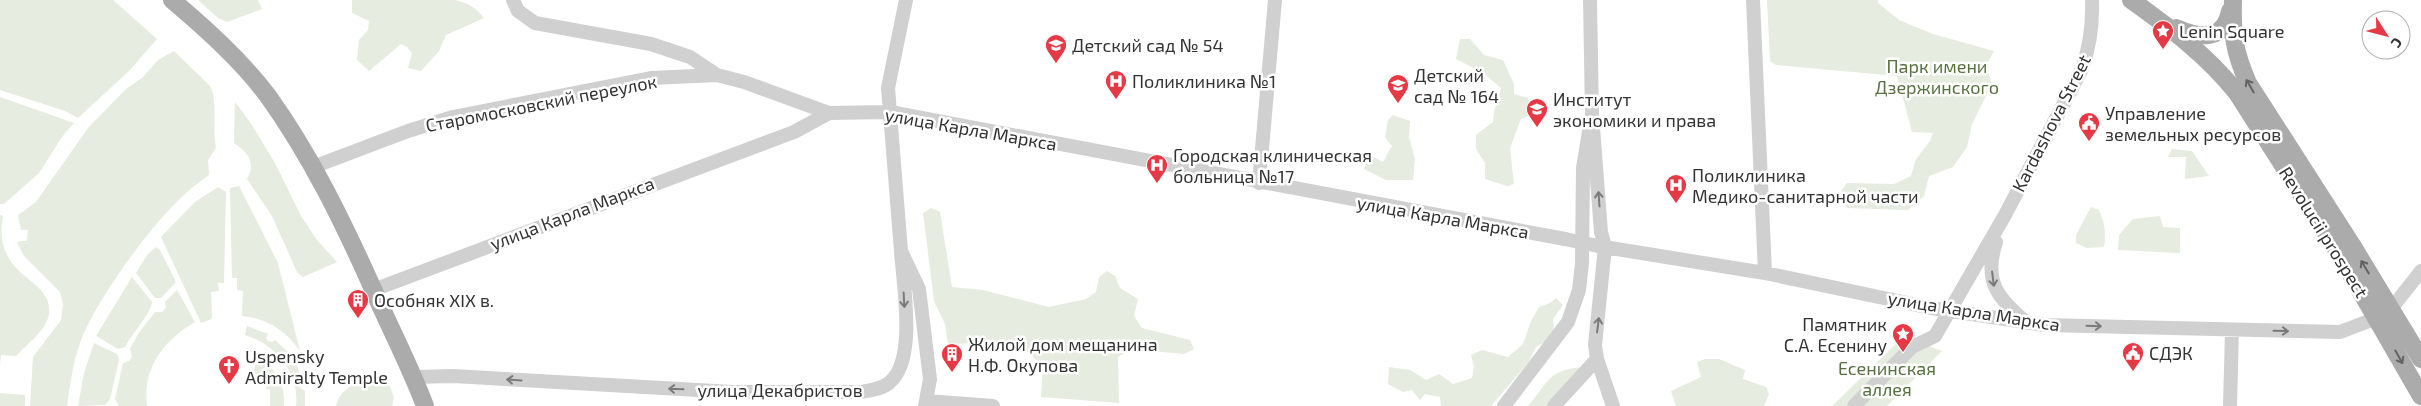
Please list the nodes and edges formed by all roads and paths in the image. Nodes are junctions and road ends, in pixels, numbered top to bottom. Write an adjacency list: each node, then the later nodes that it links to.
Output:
1 (172, 0): 15 (main road)
2 (513, 0): 11 (street)
3 (906, 0): 12 (street, улица Декабристов)
4 (1276, 0): 16 (street)
5 (1590, 0): 14 (street)
6 (1753, 0): 21 (street)
7 (2092, 0): 17 (street, Kardashova Street)
8 (2131, 0): 10 (main road)
9 (2233, 0): 10 (main road); 24 (main road, Revolucii prospect, one-way to 9)
10 (2164, 24): 24 (main road, Revolucii prospect)
11 (717, 75): 13 (street); 15 (street, Старомосковский переулок)
12 (890, 112): 13 (street, улица Карла Маркса); 16 (street, улица Карла Маркса); 19 (street, улица Декабристов)
13 (829, 113): 22 (street, улица Карла Маркса)
14 (1592, 114): 18 (street, one-way to 14); 34 (street)
15 (313, 167): 22 (main road)
16 (1259, 183): 18 (street, улица Карла Маркса, bridge)
17 (2005, 215): 23 (street, Kardashova Street); 25 (street, Kardashova Street, one-way to 25)
18 (1602, 246): 21 (street, улица Карла Маркса); 27 (street, one-way to 18)
19 (901, 252): 29 (street, улица Декабристов, one-way to 29); 31 (street)
20 (2421, 271): 24 (street)
21 (1765, 273): 23 (street, улица Карла Маркса)
22 (373, 290): 29 (main road)
23 (1950, 311): 25 (street, улица Карла Маркса); 37 (street, Kardashova Street)
24 (2384, 313): 26 (street, улица Карла Маркса, one-way to 24); 28 (main road, Revolucii prospect); 30 (main road, Revolucii prospect, one-way to 30)
25 (2028, 323): 26 (street, улица Карла Маркса, one-way to 26)
26 (2232, 331): 38 (street)
27 (1597, 359): 35 (street); 36 (street)
28 (2421, 359)
29 (414, 377): 32 (main road)
30 (2421, 396)
31 (926, 403): 33 (street)
32 (425, 406)
33 (993, 406)
34 (1504, 406)
35 (1554, 406)
36 (1613, 406)
37 (1854, 406)
38 (2230, 406)

